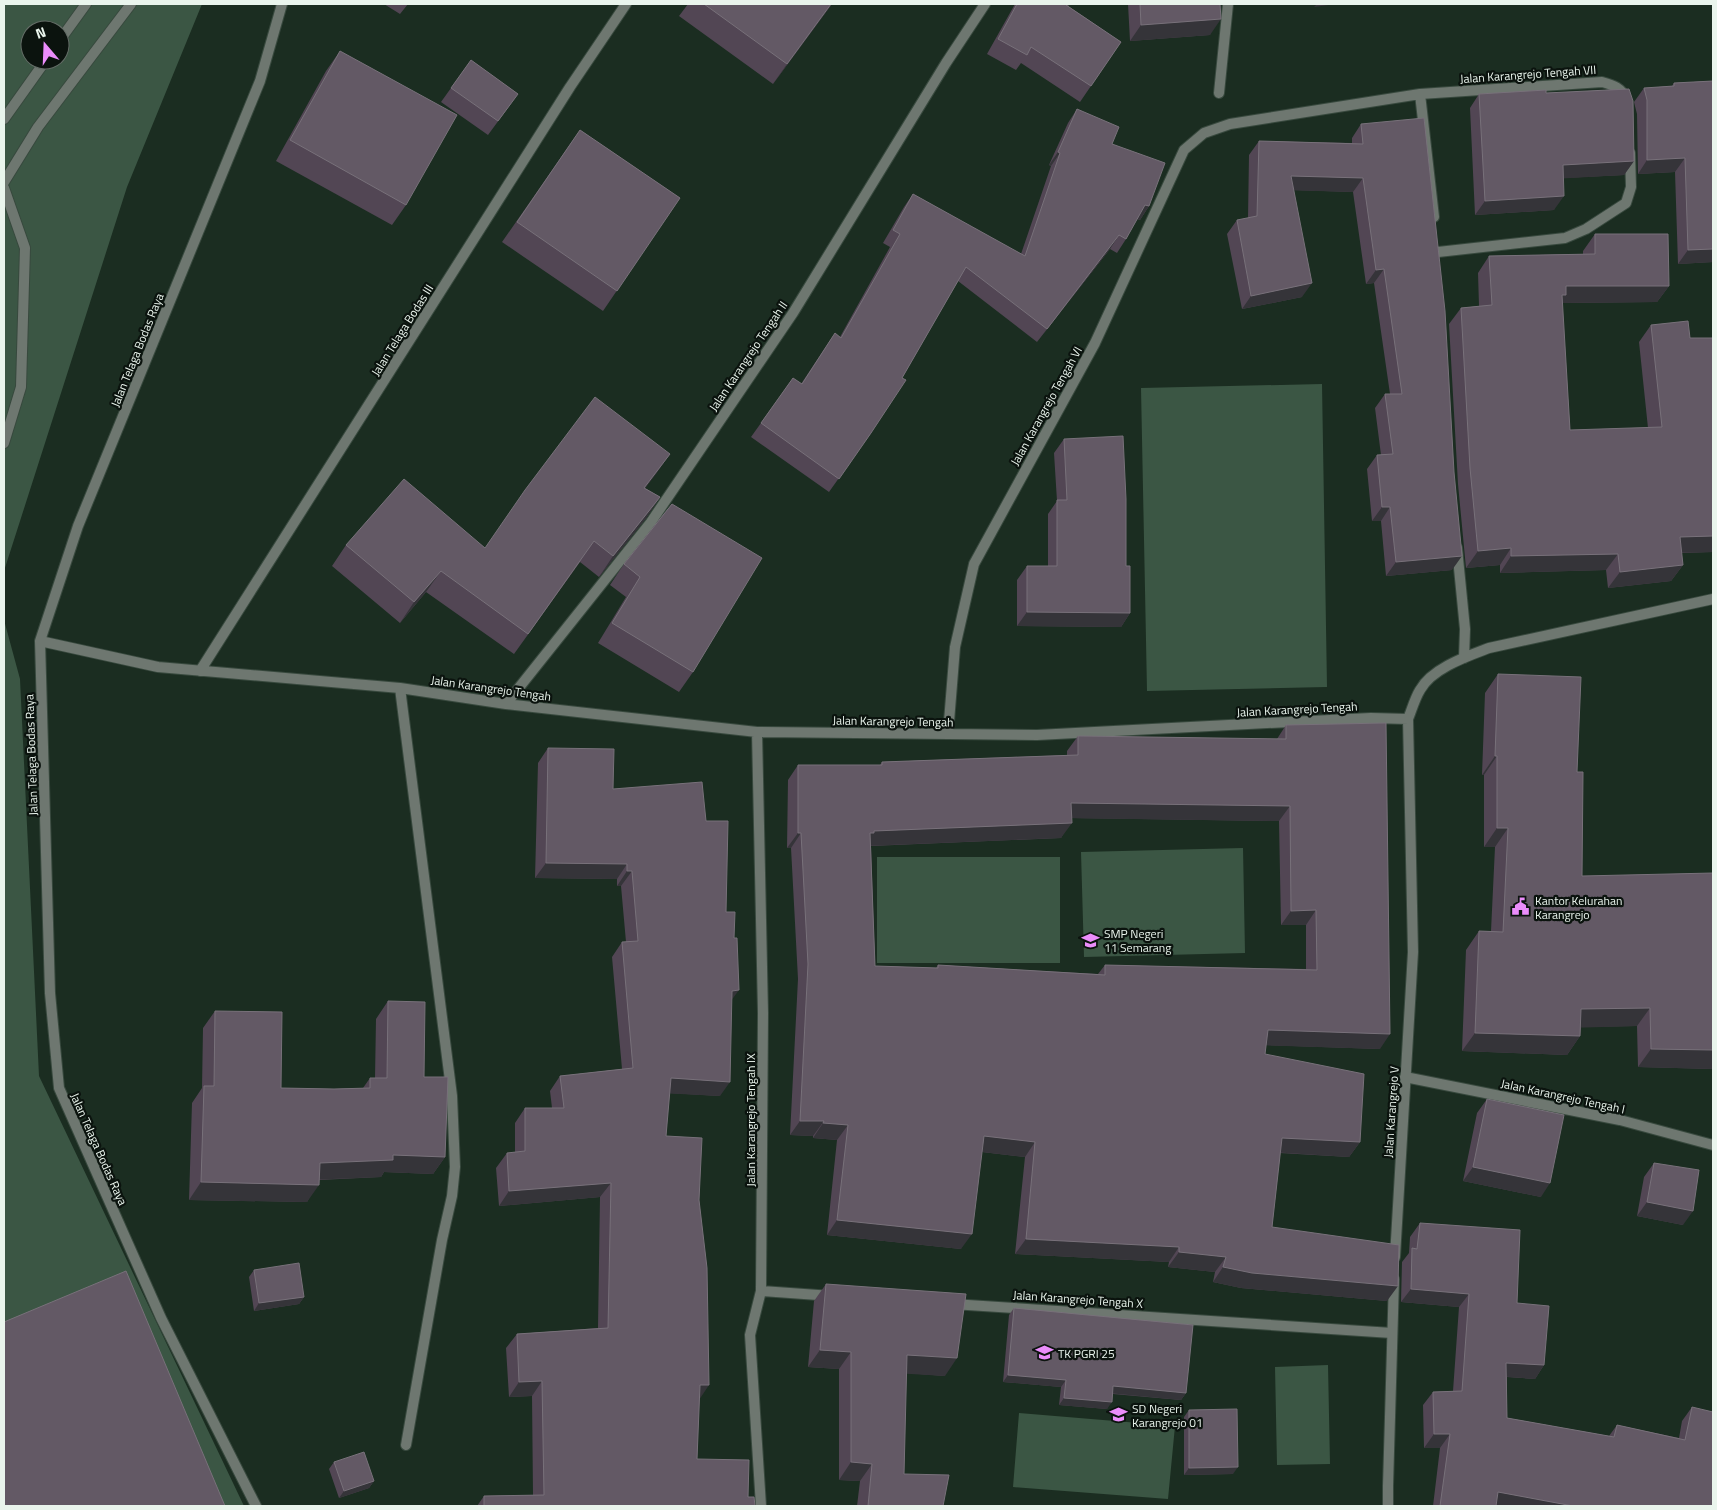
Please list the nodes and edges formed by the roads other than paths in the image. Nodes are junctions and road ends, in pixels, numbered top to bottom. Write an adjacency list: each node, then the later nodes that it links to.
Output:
1 (86, 4): 7 (street)
2 (131, 4): 15 (street)
3 (282, 4): 20 (street, Jalan Telaga Bodas Raya)
4 (626, 4): 22 (street, Jalan Telaga Bodas III)
5 (984, 4): 24 (street, Jalan Karangrejo Tengah II)
6 (1228, 4): 9 (street)
7 (70, 26)
8 (39, 70): 12 (street)
9 (1219, 93)
10 (1420, 94): 11 (street, Jalan Karangrejo Tengah VII); 13 (street, Jalan Karangrejo Tengah VII); 14 (street)
11 (1627, 105)
12 (4, 119)
13 (1230, 124): 27 (street, Jalan Karangrejo Tengah VI)
14 (1630, 142)
15 (4, 182)
16 (4, 188): 17 (street)
17 (4, 443)
18 (1456, 533): 21 (street)
19 (1713, 599): 21 (street)
20 (40, 641): 22 (street, Jalan Karangrejo Tengah); 35 (street, Jalan Telaga Bodas Raya)
21 (1464, 658): 25 (street)
22 (200, 671): 23 (street, Jalan Karangrejo Tengah)
23 (400, 688): 24 (street, Jalan Karangrejo Tengah); 34 (street)
24 (506, 704): 26 (street, Jalan Karangrejo Tengah)
25 (1408, 719): 27 (street, Jalan Karangrejo Tengah); 28 (street, Jalan Karangrejo V)
26 (757, 732): 27 (street, Jalan Karangrejo Tengah); 30 (street, Jalan Karangrejo Tengah IX)
27 (948, 734)
28 (1406, 1077): 29 (street, Jalan Karangrejo Tengah I); 33 (street, Jalan Karangrejo V)
29 (1713, 1145)
30 (761, 1291): 31 (street); 36 (street, Jalan Karangrejo Tengah IX)
31 (840, 1296)
32 (939, 1303): 33 (street, Jalan Karangrejo Tengah X)
33 (1392, 1333): 37 (street, Jalan Karangrejo V)
34 (406, 1445)
35 (256, 1506)
36 (762, 1506)
37 (1388, 1506)

